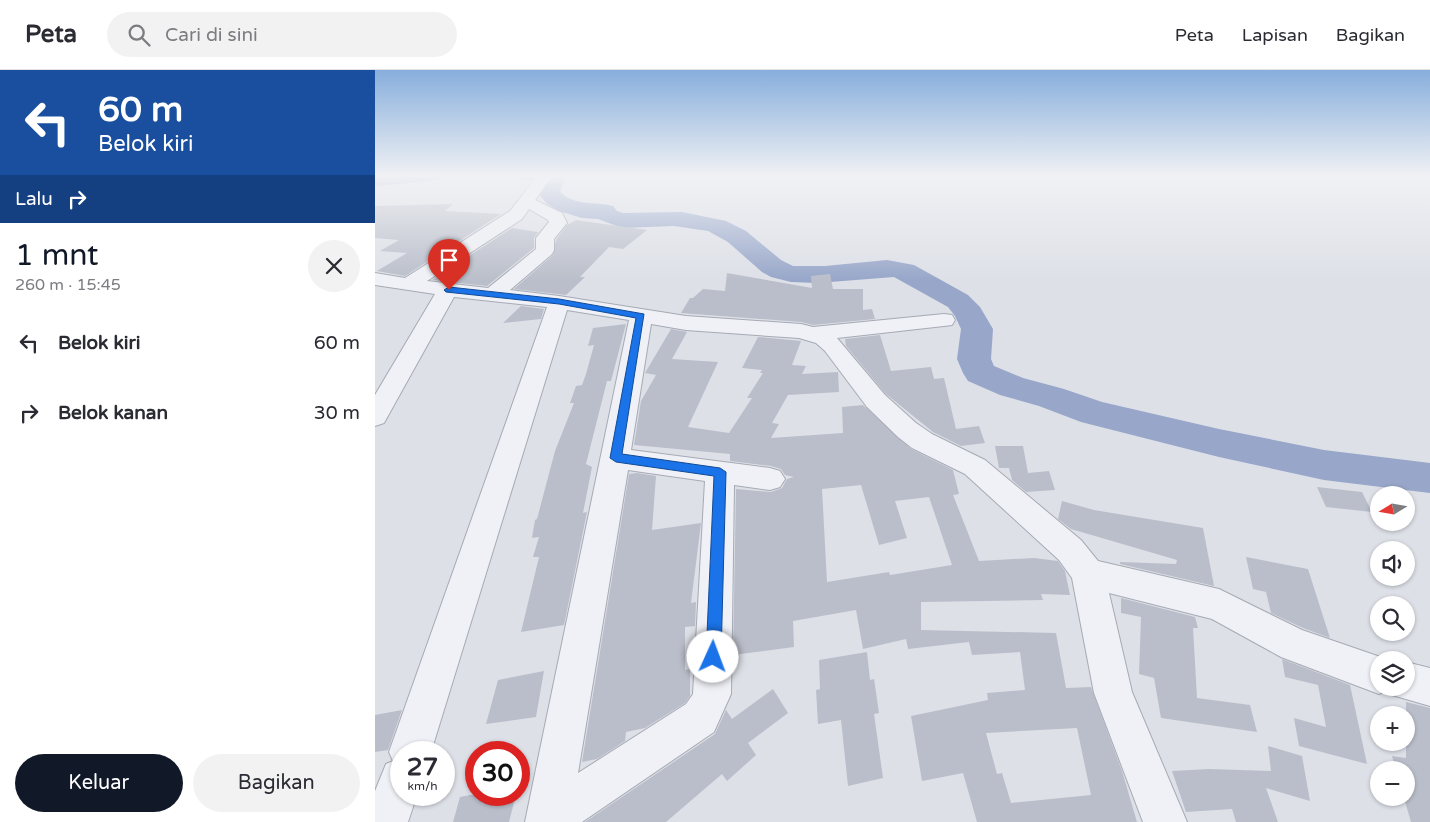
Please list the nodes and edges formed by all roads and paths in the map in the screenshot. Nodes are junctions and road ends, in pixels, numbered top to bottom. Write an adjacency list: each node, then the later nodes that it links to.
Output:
1 (519, 210): 4 (street)
2 (543, 210): 6 (street)
3 (375, 278): 4 (street)
4 (409, 283): 5 (street)
5 (449, 290): 6 (street); 11 (street)
6 (492, 295): 7 (street)
7 (559, 302): 8 (street); 19 (street)
8 (641, 316): 10 (street); 12 (street)
9 (944, 320): 10 (street)
10 (813, 334): 15 (street)
11 (375, 417)
12 (616, 458): 13 (street); 21 (street)
13 (720, 472): 14 (street); 21 (street)
14 (769, 479)
15 (1088, 573): 16 (street); 23 (street)
16 (1370, 672)
17 (1415, 684): 18 (street)
18 (1430, 687)
19 (414, 741)
20 (392, 806): 22 (street)
21 (547, 821)
22 (386, 822)
23 (1165, 822)

